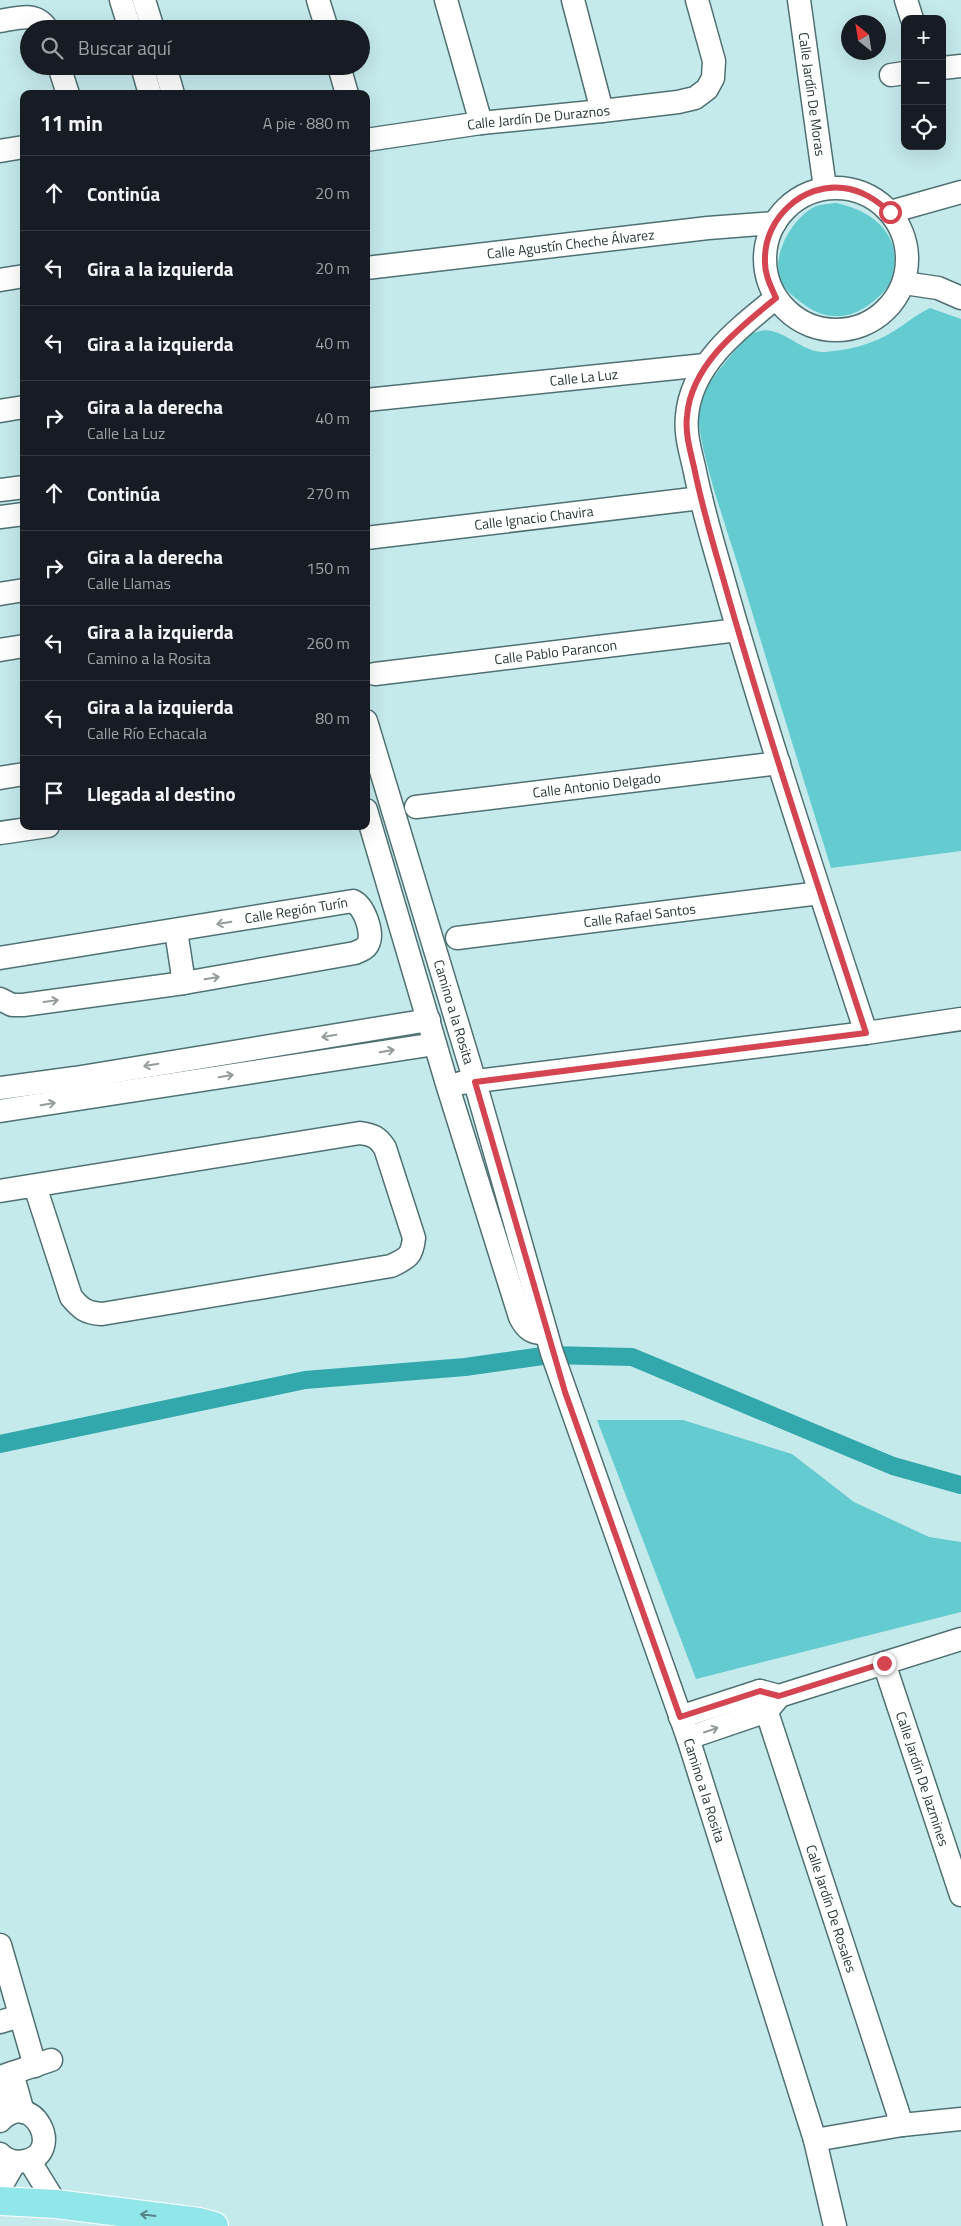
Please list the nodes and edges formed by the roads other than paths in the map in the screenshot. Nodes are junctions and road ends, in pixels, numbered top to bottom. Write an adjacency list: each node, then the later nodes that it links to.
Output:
1 (122, 0): 11 (street)
2 (144, 0): 12 (street)
3 (318, 0): 13 (street)
4 (446, 0): 26 (street)
5 (573, 0): 25 (street)
6 (697, 0): 25 (street, Calle Jardín De Duraznos)
7 (799, 0): 30 (street, Calle Jardín De Moras)
8 (906, 0): 9 (street)
9 (911, 15)
10 (41, 20): 14 (street)
11 (128, 20)
12 (150, 20)
13 (324, 20)
14 (0, 21)
15 (961, 66): 16 (street)
16 (946, 68)
17 (62, 75): 21 (street)
18 (145, 75): 22 (street)
19 (167, 75): 23 (street)
20 (342, 75): 24 (street)
21 (67, 90)
22 (149, 90)
23 (172, 90)
24 (346, 90)
25 (602, 111): 26 (street, Calle Jardín De Duraznos)
26 (481, 122): 27 (street, Calle Jardín De Duraznos)
27 (370, 139)
28 (20, 148): 29 (street)
29 (0, 151)
30 (825, 188): 32 (street); 33 (street)
31 (961, 192): 32 (street)
32 (890, 212): 37 (street)
33 (774, 223): 34 (street, Calle Agustín Cheche Álvarez); 38 (street)
34 (370, 268)
35 (20, 277): 36 (street)
36 (0, 280)
37 (904, 283): 38 (street); 39 (street)
38 (776, 298): 40 (street)
39 (961, 298)
40 (705, 365): 41 (street, Calle La Luz); 46 (street)
41 (370, 400)
42 (20, 408): 43 (street)
43 (0, 411)
44 (20, 488): 45 (street)
45 (0, 490)
46 (700, 498): 49 (street, Calle Ignacio Chavira); 52 (street)
47 (20, 515): 48 (street)
48 (0, 518)
49 (370, 538)
50 (20, 591): 51 (street)
51 (0, 594)
52 (738, 630): 55 (street, Calle Pablo Parancon); 57 (street)
53 (20, 647): 54 (street)
54 (0, 650)
55 (374, 674)
56 (370, 734): 76 (street, Camino a la Rosita)
57 (779, 763): 60 (street, Calle Antonio Delgado); 64 (street)
58 (20, 775): 59 (street)
59 (0, 778)
60 (416, 807)
61 (370, 824): 71 (street, Camino a la Rosita)
62 (21, 830): 63 (street)
63 (0, 833)
64 (820, 893): 66 (street, Calle Rafael Santos); 72 (street)
65 (176, 931): 67 (street, Calle Región Turín); 68 (street); 68 (street, Calle Región Turín, one-way to 65)
66 (457, 938)
67 (0, 958)
68 (184, 983): 69 (street, Calle Región Turín, one-way to 68)
69 (2, 1001)
70 (961, 1019): 72 (street)
71 (428, 1020): 73 (street, Camino a la Rosita); 74 (street, one-way to 74)
72 (866, 1033): 76 (street)
73 (435, 1044): 75 (street, one-way to 73); 77 (street, Camino a la Rosita)
74 (184, 1059): 75 (street); 78 (street, one-way to 78)
75 (188, 1082): 79 (street, one-way to 75)
76 (475, 1082): 77 (street); 82 (street, Camino a la Rosita)
77 (447, 1084): 82 (street, Camino a la Rosita)
78 (0, 1088)
79 (0, 1111)
80 (35, 1186): 80 (street); 81 (street)
81 (0, 1191)
82 (549, 1343): 86 (street, Camino a la Rosita)
83 (961, 1640): 84 (street)
84 (884, 1663): 85 (street); 88 (street, Calle Jardín De Jazmines)
85 (769, 1699): 86 (street); 87 (street, one-way to 85); 94 (street, Calle Jardín De Rosales)
86 (680, 1717): 87 (street, Camino a la Rosita)
87 (688, 1738): 95 (street, Camino a la Rosita)
88 (961, 1895)
89 (0, 1945): 90 (street)
90 (10, 2019): 91 (street)
91 (6, 2075): 92 (street)
92 (8, 2111): 96 (street)
93 (961, 2119): 94 (street)
94 (902, 2125): 95 (street)
95 (815, 2140): 101 (street, Camino a la Rosita)
96 (14, 2159): 97 (street); 99 (street)
97 (0, 2188)
98 (0, 2201): 99 (main road)
99 (56, 2204): 100 (main road, one-way to 99)
100 (214, 2226)
101 (835, 2226)

